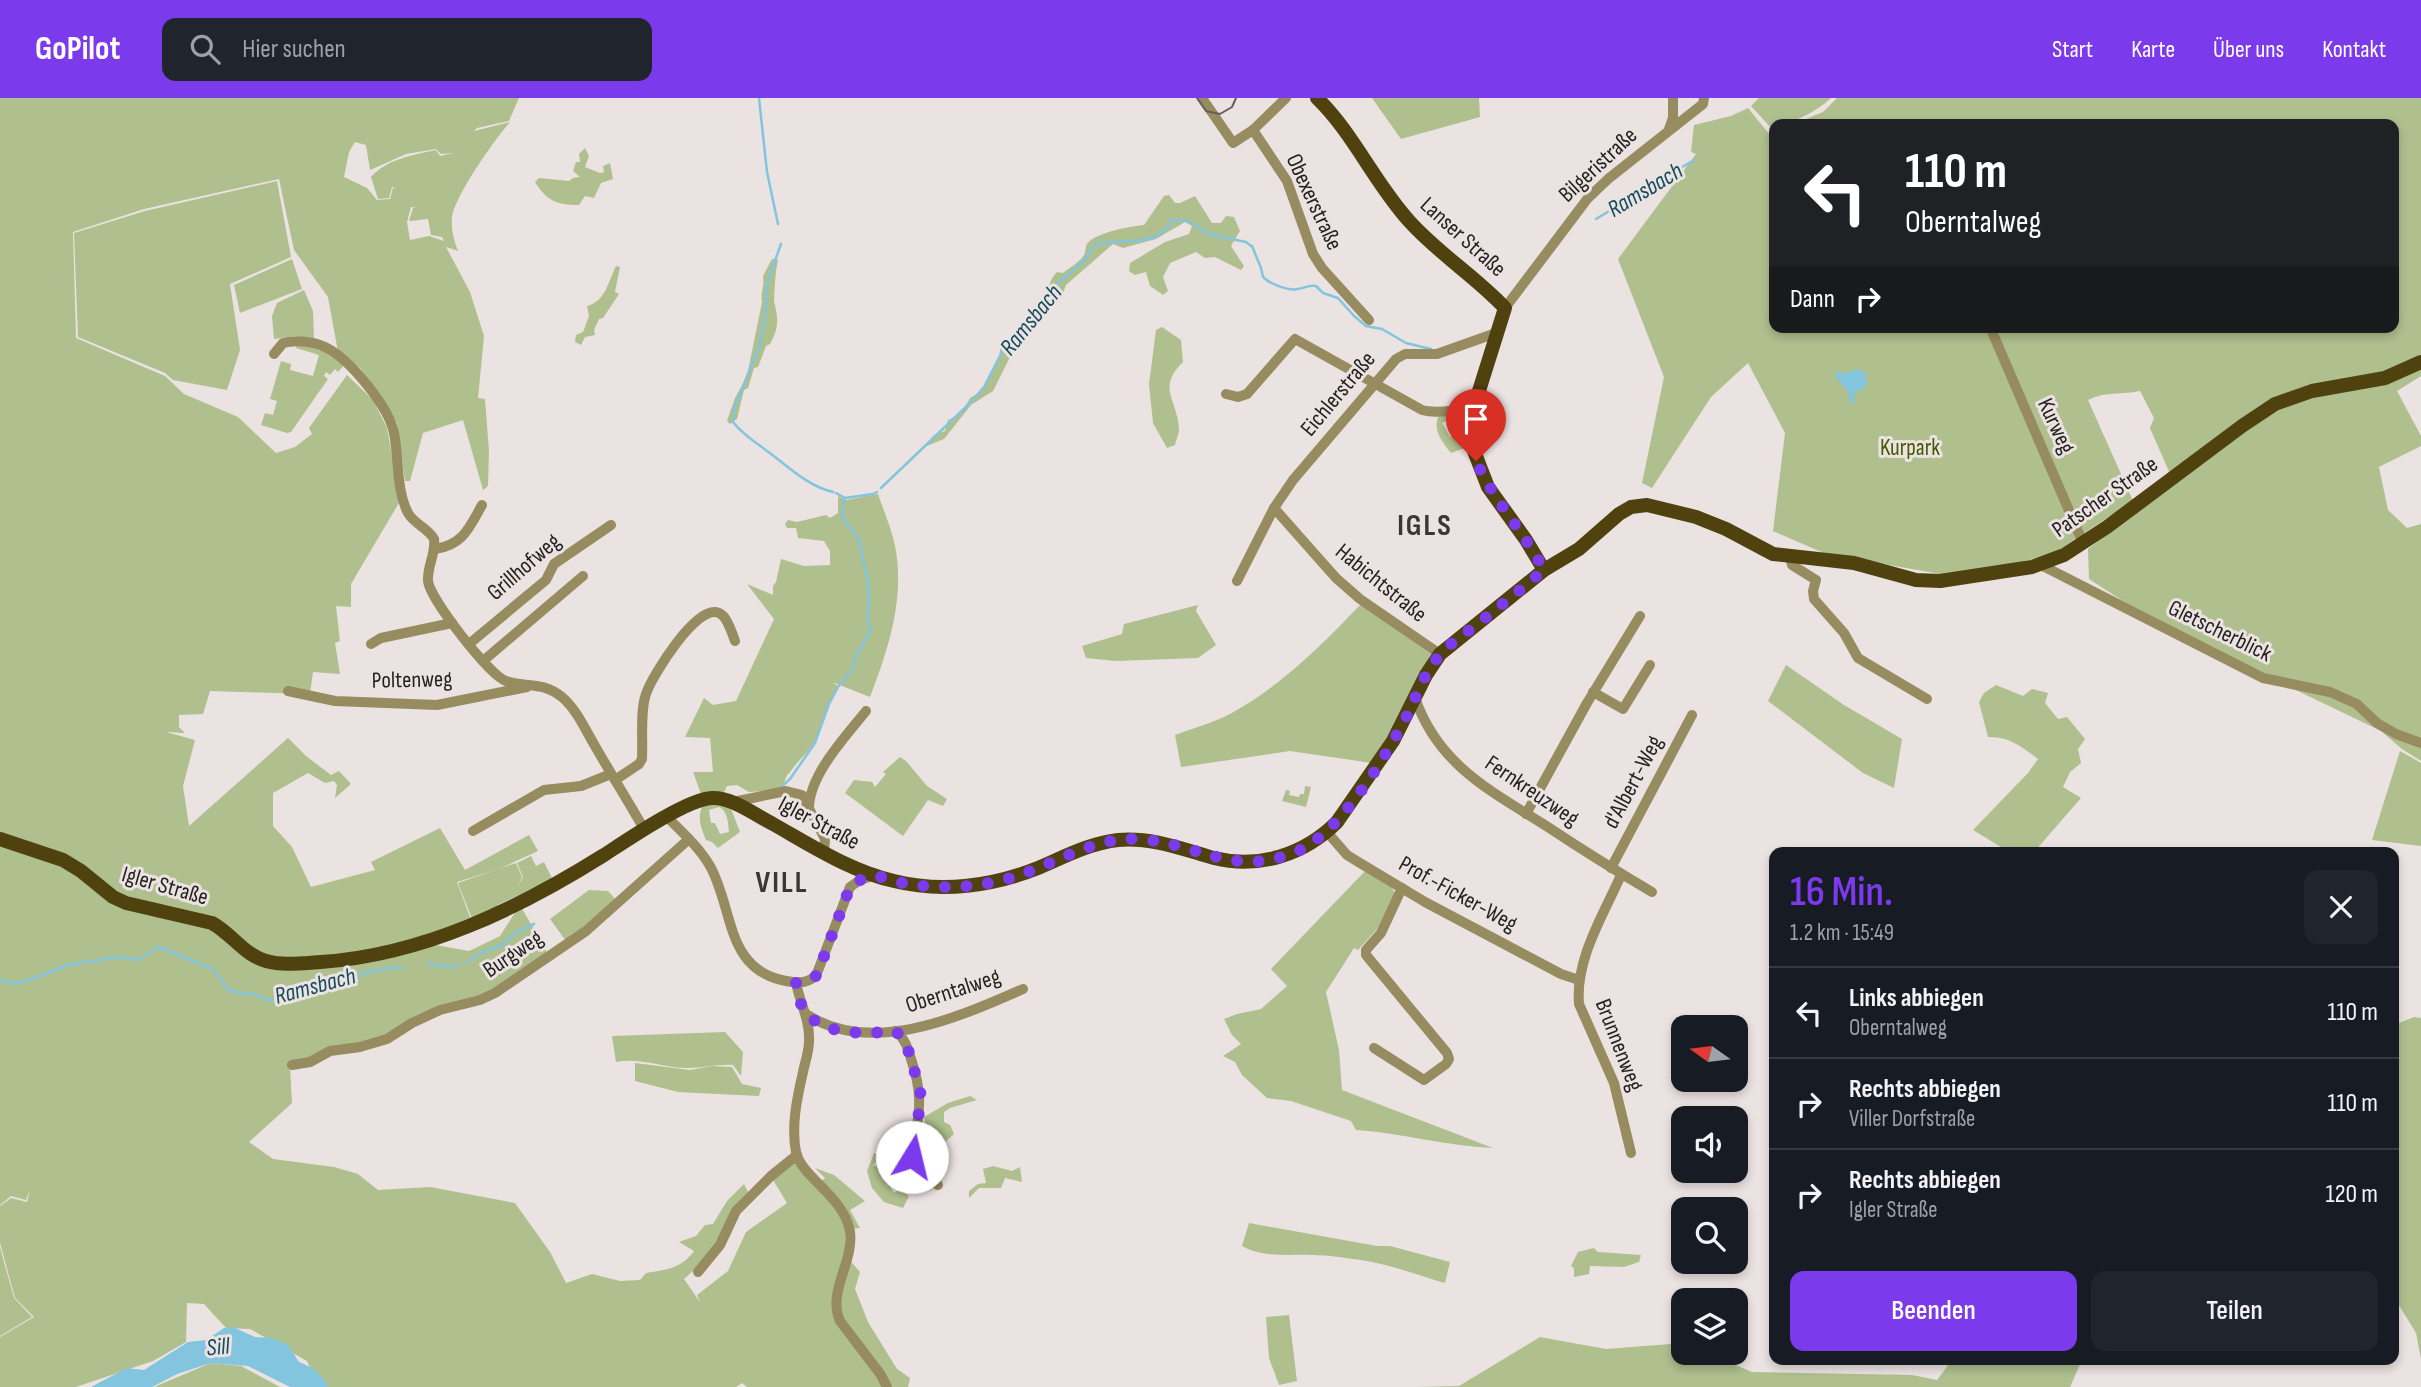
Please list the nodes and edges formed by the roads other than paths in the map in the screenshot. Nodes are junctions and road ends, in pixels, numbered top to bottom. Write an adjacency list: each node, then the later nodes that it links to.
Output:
1 (1202, 98): 6 (street)
2 (1286, 98): 6 (street)
3 (1317, 98): 8 (main road, Lanser Straße)
4 (1673, 98): 7 (street)
5 (1704, 98): 7 (street, Bilgeristraße)
6 (1253, 130): 9 (street, Obexerstraße)
7 (1670, 130): 8 (street, Bilgeristraße)
8 (1505, 308): 10 (main road)
9 (1369, 320)
10 (1496, 333): 14 (street, Eichlerstraße); 16 (main road)
11 (1993, 333): 20 (street, Kurweg)
12 (274, 354): 21 (street)
13 (2421, 362): 20 (main road, Patscher Straße)
14 (1374, 385): 15 (street); 16 (street); 18 (street, Eichlerstraße)
15 (1226, 394)
16 (1473, 410): 24 (main road)
17 (482, 505): 21 (street)
18 (1274, 508): 26 (street, Eichlerstraße); 32 (street, Habichtstraße)
19 (611, 525): 31 (street, Grillhofweg)
20 (2082, 543): 23 (main road, Patscher Straße)
21 (435, 549): 28 (street)
22 (1790, 558): 23 (main road, Patscher Straße); 24 (main road, Patscher Straße); 39 (street, Patscher Straße)
23 (2041, 565): 42 (street, Gletscherblick)
24 (1544, 570): 32 (main road, Igler Straße)
25 (583, 576): 33 (street, Grillhofweg)
26 (1237, 581)
27 (1640, 616): 37 (street)
28 (453, 623): 30 (street); 31 (street)
29 (735, 641): 43 (street)
30 (370, 644)
31 (469, 644): 33 (street)
32 (1440, 654): 38 (main road, Igler Straße)
33 (483, 661): 35 (street)
34 (1650, 665): 37 (street)
35 (536, 684): 36 (street, Poltenweg); 43 (street)
36 (288, 691)
37 (1593, 692): 46 (street)
38 (1415, 698): 46 (street, Fernkreuzweg); 50 (main road, Igler Straße)
39 (1927, 699)
40 (866, 711): 45 (street)
41 (1692, 715): 55 (street, d'Albert-Weg)
42 (2421, 743)
43 (613, 777): 48 (street); 49 (street)
44 (732, 803): 45 (street); 47 (main road, Igler Straße); 53 (main road, Igler Straße)
45 (809, 810): 53 (street)
46 (1526, 814): 55 (street, Fernkreuzweg)
47 (667, 817): 48 (main road, Igler Straße); 52 (street)
48 (643, 830): 51 (main road, Igler Straße)
49 (472, 831)
50 (1327, 832): 56 (main road, Igler Straße); 58 (street, Prof.-Ficker-Weg)
51 (0, 839)
52 (689, 839): 61 (street); 66 (street, Burgweg)
53 (824, 852): 54 (main road, Igler Straße)
54 (848, 865): 56 (main road, Igler Straße); 57 (street)
55 (1616, 871): 59 (street, Fernkreuzweg); 60 (street, Brunnenweg)
56 (872, 876): 57 (street)
57 (850, 887): 61 (street)
58 (1402, 888): 60 (street, Prof.-Ficker-Weg); 65 (street)
59 (1652, 892)
60 (1579, 980): 67 (street, Brunnenweg)
61 (796, 983): 63 (street)
62 (1023, 989): 64 (street, Oberntalweg)
63 (806, 1014): 64 (street, Oberntalweg); 68 (street)
64 (895, 1031): 69 (street, Oberntalweg)
65 (1374, 1048)
66 (292, 1065)
67 (1631, 1153)
68 (797, 1155): 70 (street); 71 (street)
69 (938, 1185)
70 (698, 1272)
71 (887, 1387)

